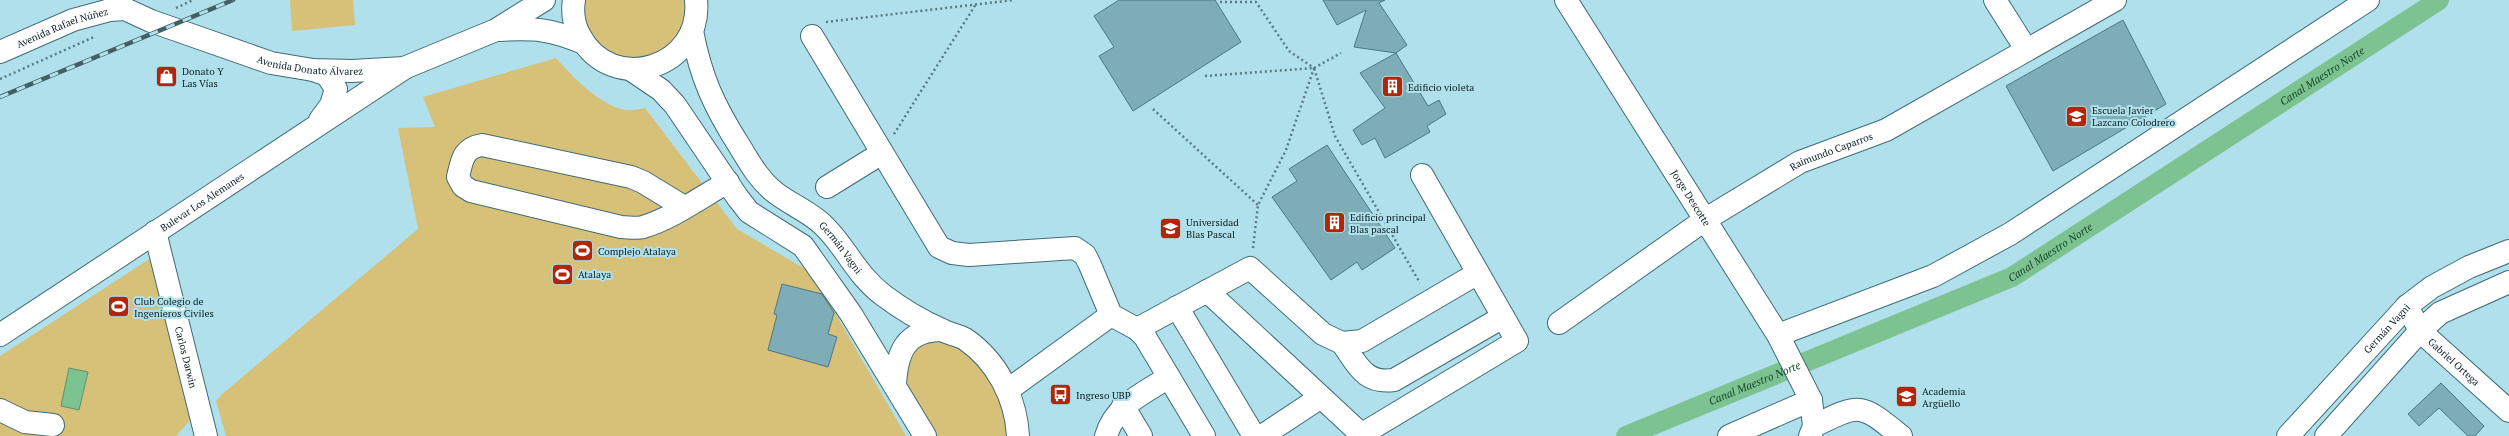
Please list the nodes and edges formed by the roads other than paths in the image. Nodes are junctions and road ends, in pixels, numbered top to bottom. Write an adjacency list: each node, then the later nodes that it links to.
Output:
1 (91, 0): 10 (main road)
2 (544, 0): 11 (main road, Avenida Donato Álvarez)
3 (574, 0): 14 (main road)
4 (1566, 0): 26 (main road, Jorge Descotte)
5 (1995, 0): 15 (main road)
6 (2115, 0): 15 (main road, Raimundo Caparros)
7 (2368, 0): 41 (main road)
8 (696, 1): 12 (main road)
9 (124, 4): 10 (main road, Avenida Rafael Núñez); 19 (main road, Avenida Donato Álvarez)
10 (73, 20): 16 (main road, Avenida Rafael Núñez)
11 (496, 30): 14 (main road, Avenida Donato Álvarez); 17 (main road, Avenida Donato Álvarez)
12 (692, 31): 18 (main road); 38 (main road, Germán Vagni)
13 (812, 36): 21 (main road)
14 (584, 43): 18 (main road)
15 (2026, 49): 26 (main road, Raimundo Caparros)
16 (0, 52)
17 (404, 68): 19 (main road, Avenida Donato Álvarez); 20 (main road, Bulevar Los Alemanes)
18 (630, 69): 23 (main road)
19 (313, 70): 20 (main road)
20 (315, 126): 27 (main road, Bulevar Los Alemanes)
21 (882, 153): 24 (main road); 34 (main road)
22 (1422, 175): 29 (main road)
23 (728, 182): 25 (main road); 44 (main road)
24 (827, 187)
25 (684, 207): 25 (main road)
26 (1706, 219): 36 (main road, Raimundo Caparros); 41 (main road, Jorge Descotte)
27 (154, 232): 40 (main road, Bulevar Los Alemanes); 53 (main road, Carlos Darwin)
28 (2509, 251): 32 (main road, Germán Vagni)
29 (1478, 273): 35 (main road); 42 (main road)
30 (2509, 282): 39 (main road)
31 (1207, 292): 33 (main road); 42 (main road); 47 (main road)
32 (2406, 306): 39 (main road, Gabriel Ortega); 66 (main road, Germán Vagni)
33 (1177, 307): 37 (main road); 62 (main road)
34 (1112, 315): 37 (main road); 45 (main road)
35 (1504, 317): 42 (main road); 55 (main road)
36 (1559, 323)
37 (1137, 329): 43 (main road)
38 (942, 330): 44 (main road); 45 (main road, Germán Vagni)
39 (2420, 331): 50 (main road, Gabriel Ortega); 67 (main road)
40 (0, 335)
41 (1782, 343): 46 (main road, Jorge Descotte)
42 (1342, 344)
43 (1169, 377): 48 (main road); 61 (main road)
44 (895, 384): 57 (main road)
45 (1008, 390): 58 (main road, Germán Vagni)
46 (1807, 393): 54 (main road); 64 (main road)
47 (1321, 398): 55 (main road); 63 (main road)
48 (1123, 406): 59 (main road); 60 (main road)
49 (0, 410): 52 (main road)
50 (2509, 412)
51 (53, 425): 52 (main road)
52 (18, 428)
53 (204, 428): 56 (main road)
54 (1812, 431): 65 (main road)
55 (1360, 435)
56 (188, 436)
57 (925, 436)
58 (1018, 436)
59 (1106, 436)
60 (1141, 436)
61 (1204, 436)
62 (1254, 436)
63 (1262, 436)
64 (1729, 436)
65 (1901, 436)
66 (2288, 436)
67 (2326, 436)

